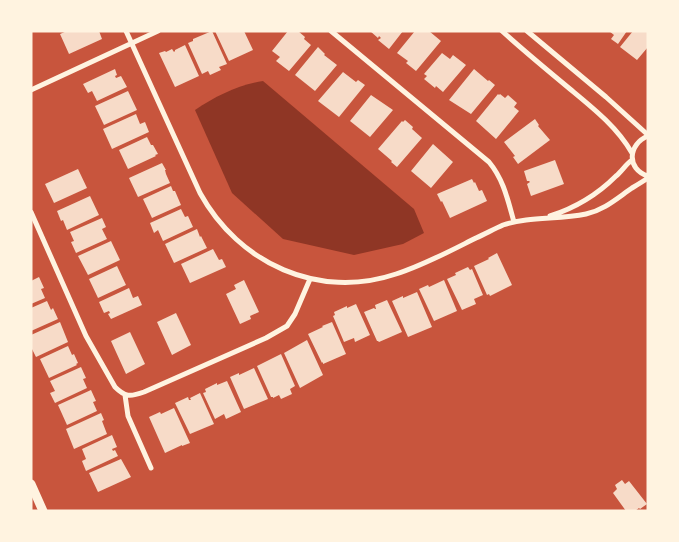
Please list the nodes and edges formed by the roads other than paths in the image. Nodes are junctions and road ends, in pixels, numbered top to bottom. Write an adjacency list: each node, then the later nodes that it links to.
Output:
1 (126, 31): 6 (street)
2 (158, 31): 6 (street)
3 (331, 31): 14 (street)
4 (502, 31): 9 (street)
5 (527, 31): 8 (street)
6 (131, 43): 7 (street); 15 (street)
7 (31, 90)
8 (648, 136): 9 (street)
9 (632, 153): 10 (street)
10 (632, 160): 11 (street); 13 (street)
11 (648, 177): 13 (street)
12 (31, 212): 16 (street)
13 (542, 218): 14 (street)
14 (514, 222): 15 (street)
15 (310, 279): 16 (street)
16 (125, 395): 17 (street)
17 (151, 468)
18 (31, 484): 19 (street)
19 (43, 511)

